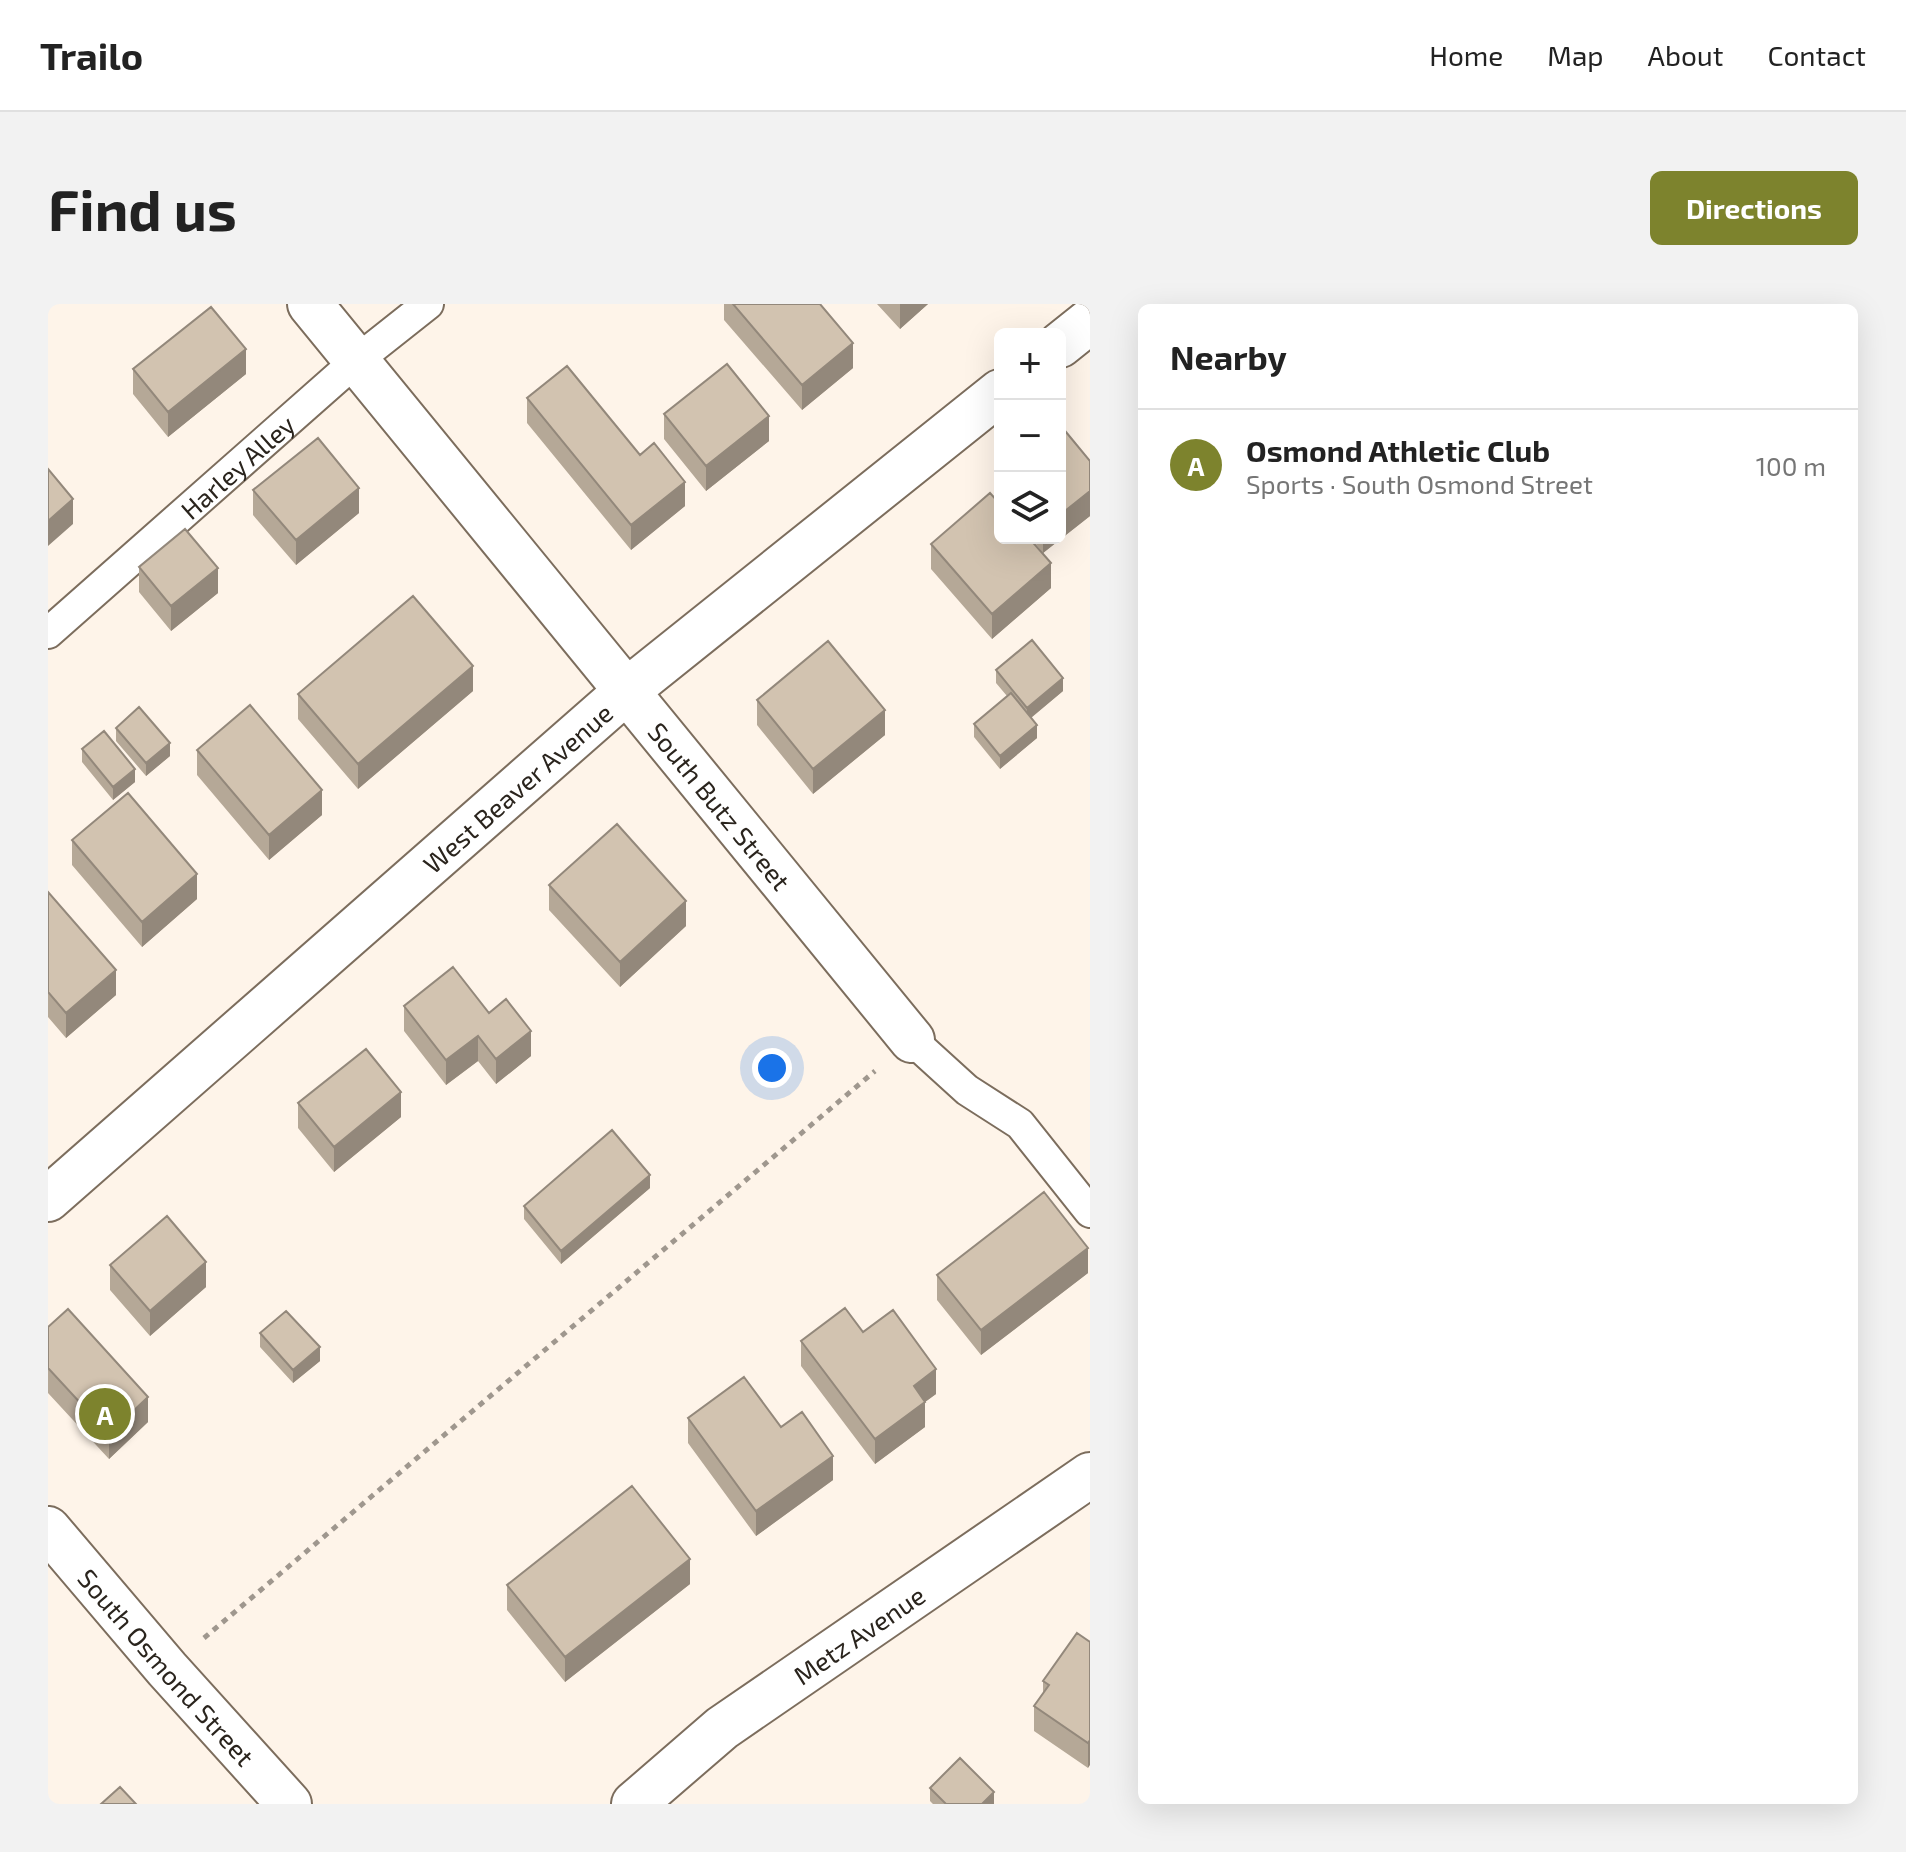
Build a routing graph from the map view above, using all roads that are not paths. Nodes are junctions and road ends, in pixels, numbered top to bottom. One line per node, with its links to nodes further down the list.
1 (310, 304): 5 (street, South Butz Street)
2 (428, 304): 5 (lane, Harley Alley)
3 (1090, 321): 4 (street)
4 (1066, 340)
5 (356, 361): 7 (lane, Harley Alley); 8 (street, South Butz Street)
6 (994, 397): 8 (street, West Beaver Avenue)
7 (48, 633)
8 (629, 689): 9 (street, South Butz Street); 10 (street, West Beaver Avenue)
9 (912, 1040): 11 (lane, South Butz Street)
10 (48, 1199)
11 (1090, 1212)
12 (1090, 1475): 15 (street, Metz Avenue)
13 (48, 1529): 14 (street, South Osmond Street)
14 (289, 1804)
15 (634, 1804)

